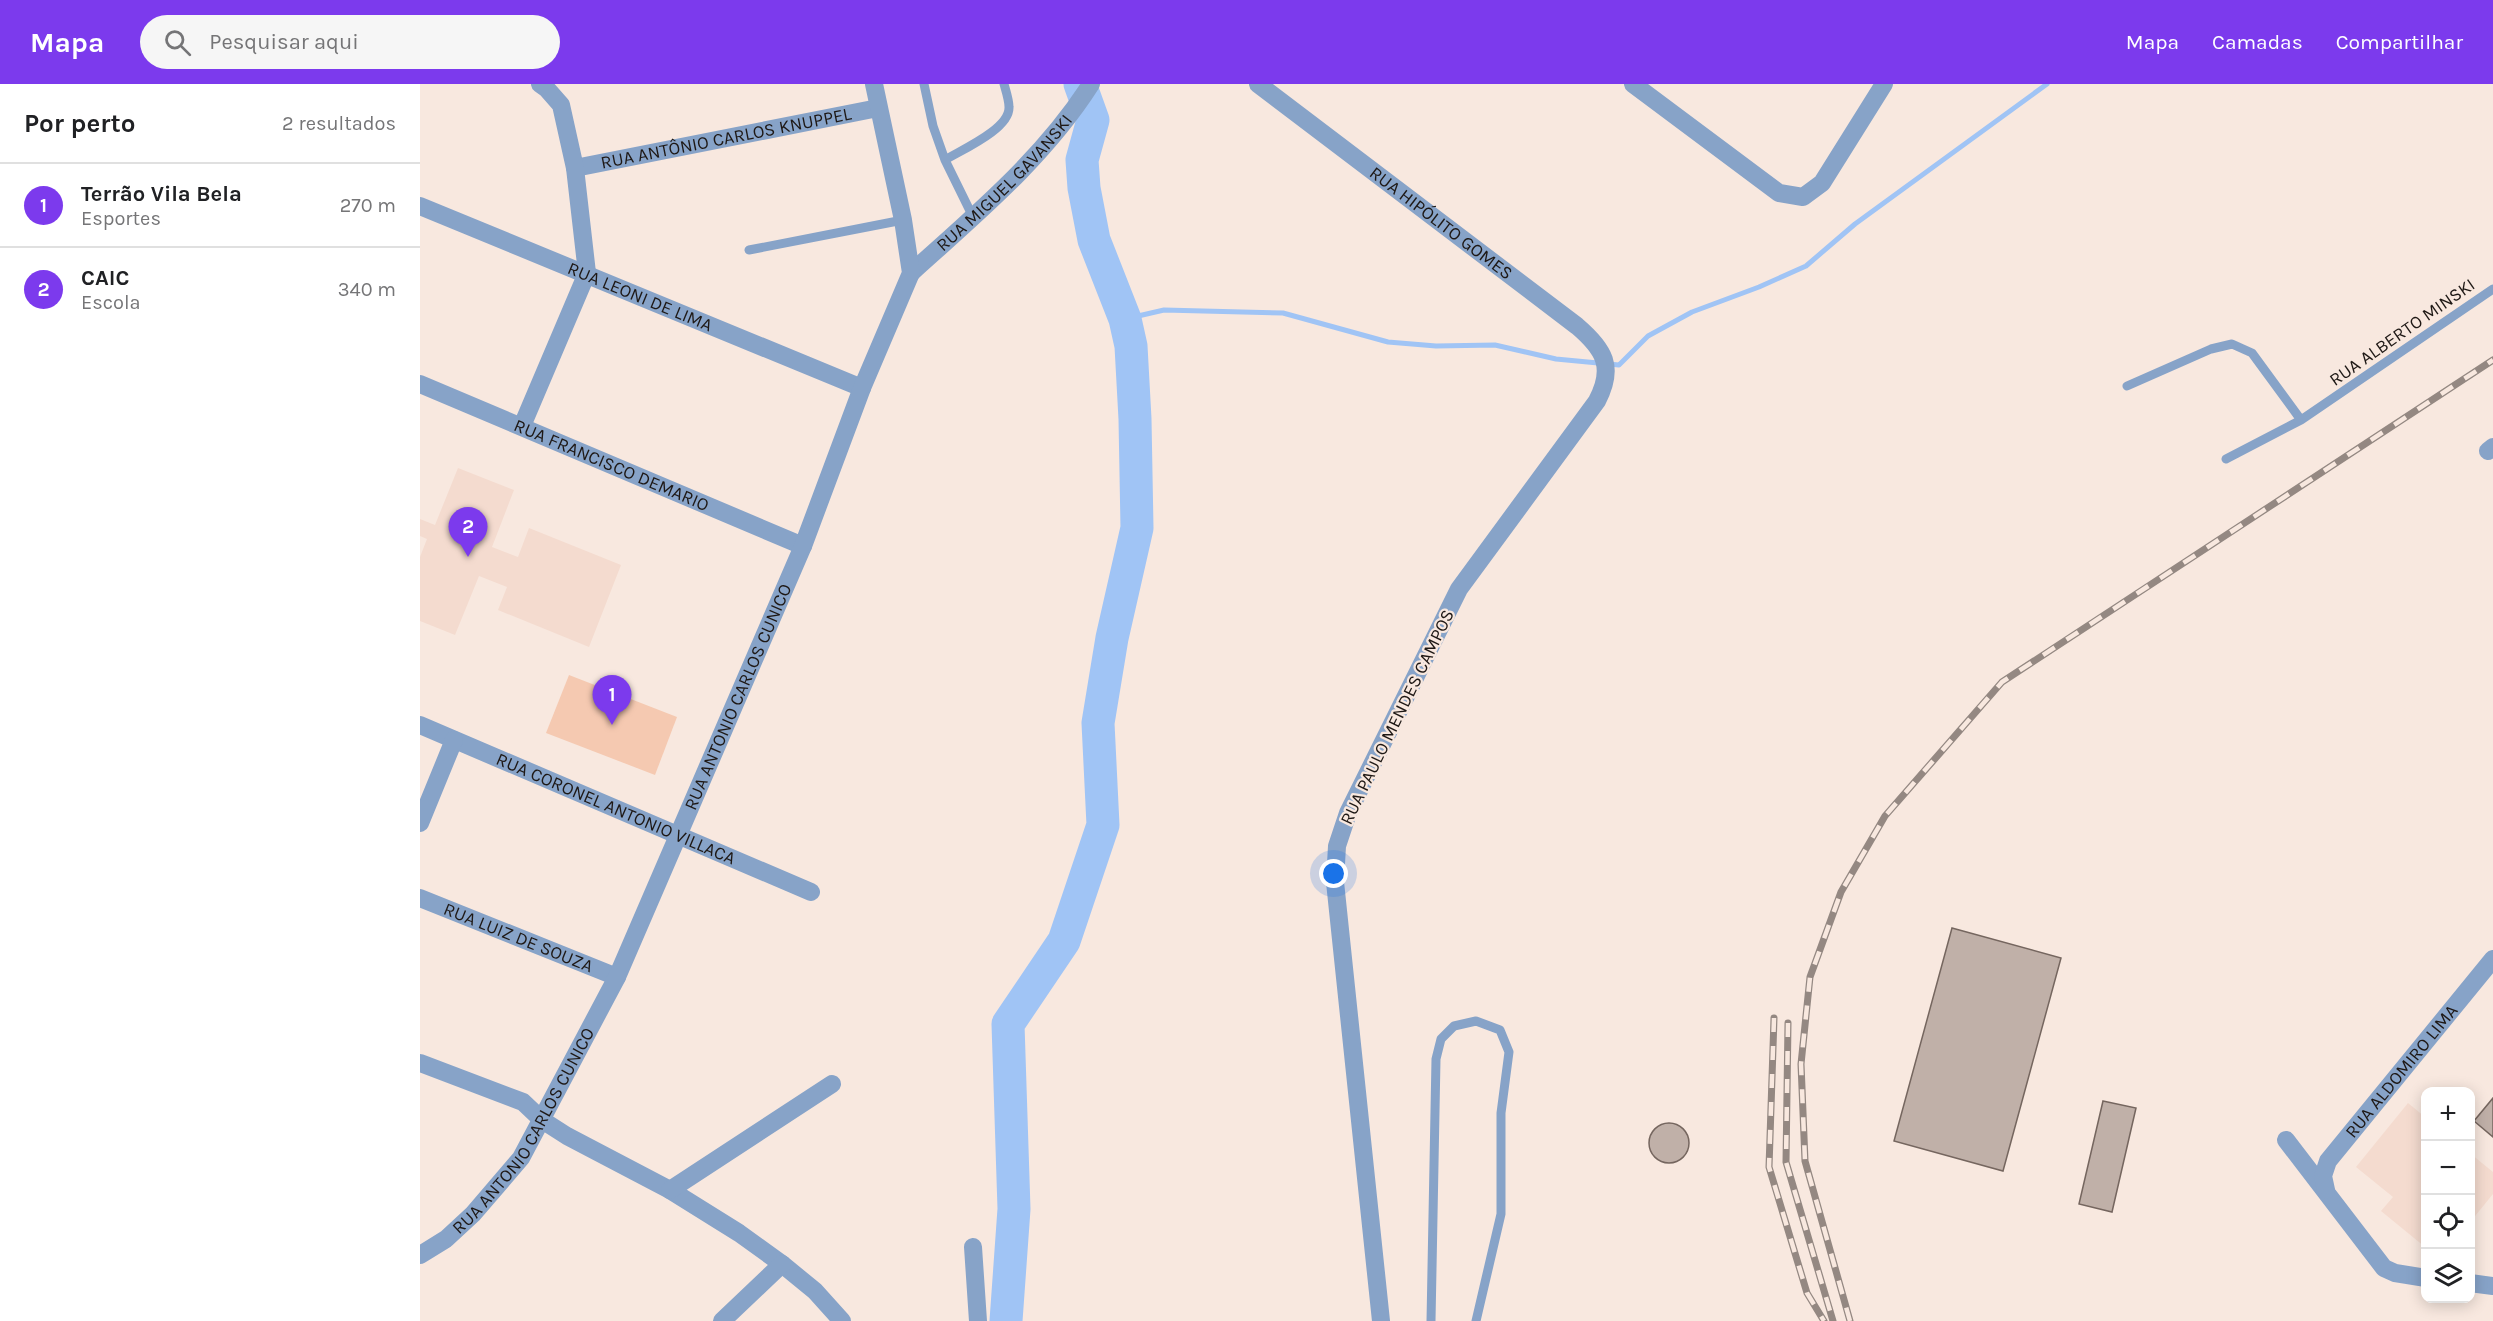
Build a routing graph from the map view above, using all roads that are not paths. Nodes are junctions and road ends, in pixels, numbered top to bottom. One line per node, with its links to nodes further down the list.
1 (540, 84): 11 (street)
2 (874, 84): 9 (street)
3 (924, 84): 10 (lane)
4 (1004, 84): 10 (lane)
5 (1091, 84): 13 (street, RUA MIGUEL GAVANSKI)
6 (1258, 84): 19 (street, RUA HIPÓLITO GOMES)
7 (1633, 84): 8 (street)
8 (1884, 84)
9 (878, 108): 11 (street, RUA ANTÔNIO CARLOS KNUPPEL); 14 (street)
10 (945, 160): 13 (lane)
11 (575, 168): 16 (street)
12 (420, 206): 16 (street, RUA LEONI DE LIMA)
13 (973, 217): 17 (street, RUA MIGUEL GAVANSKI)
14 (903, 220): 15 (lane); 17 (street)
15 (749, 250)
16 (587, 273): 22 (street, RUA LEONI DE LIMA); 24 (street)
17 (910, 273): 22 (street, RUA ANTONIO CARLOS CUNICO)
18 (2493, 289): 23 (lane, RUA ALBERTO MINSKI)
19 (1607, 374): 50 (street, RUA PAULO MENDES CAMPOS)
20 (420, 384): 24 (street, RUA FRANCISCO DEMARIO)
21 (2127, 386): 23 (lane)
22 (862, 388): 26 (street, RUA ANTONIO CARLOS CUNICO)
23 (2301, 420): 25 (lane, RUA ALBERTO MINSKI)
24 (522, 426): 26 (street, RUA FRANCISCO DEMARIO)
25 (2226, 459)
26 (803, 546): 30 (street, RUA ANTONIO CARLOS CUNICO)
27 (420, 725): 28 (street, RUA CORONEL ANTONIO VILLACA)
28 (454, 740): 29 (street); 30 (street, RUA CORONEL ANTONIO VILLACA)
29 (420, 823)
30 (677, 834): 31 (street, RUA CORONEL ANTONIO VILLACA); 34 (street, RUA ANTONIO CARLOS CUNICO)
31 (812, 892)
32 (420, 898): 34 (street, RUA LUIZ DE SOUZA)
33 (2493, 959): 40 (street, RUA ALDOMIRO LIMA)
34 (617, 977): 37 (street, RUA ANTONIO CARLOS CUNICO)
35 (420, 1063): 37 (street)
36 (832, 1084): 39 (street)
37 (542, 1120): 39 (street); 42 (street, RUA ANTONIO CARLOS CUNICO)
38 (2286, 1140): 40 (street)
39 (670, 1190): 43 (street)
40 (2326, 1190): 44 (street)
41 (973, 1247): 49 (street)
42 (420, 1255)
43 (782, 1264): 47 (street); 48 (street)
44 (2421, 1277)
45 (2475, 1284): 46 (street)
46 (2493, 1286)
47 (722, 1321)
48 (842, 1321)
49 (978, 1321)
50 (1381, 1321)
51 (1431, 1321): 52 (lane)
52 (1476, 1321)

